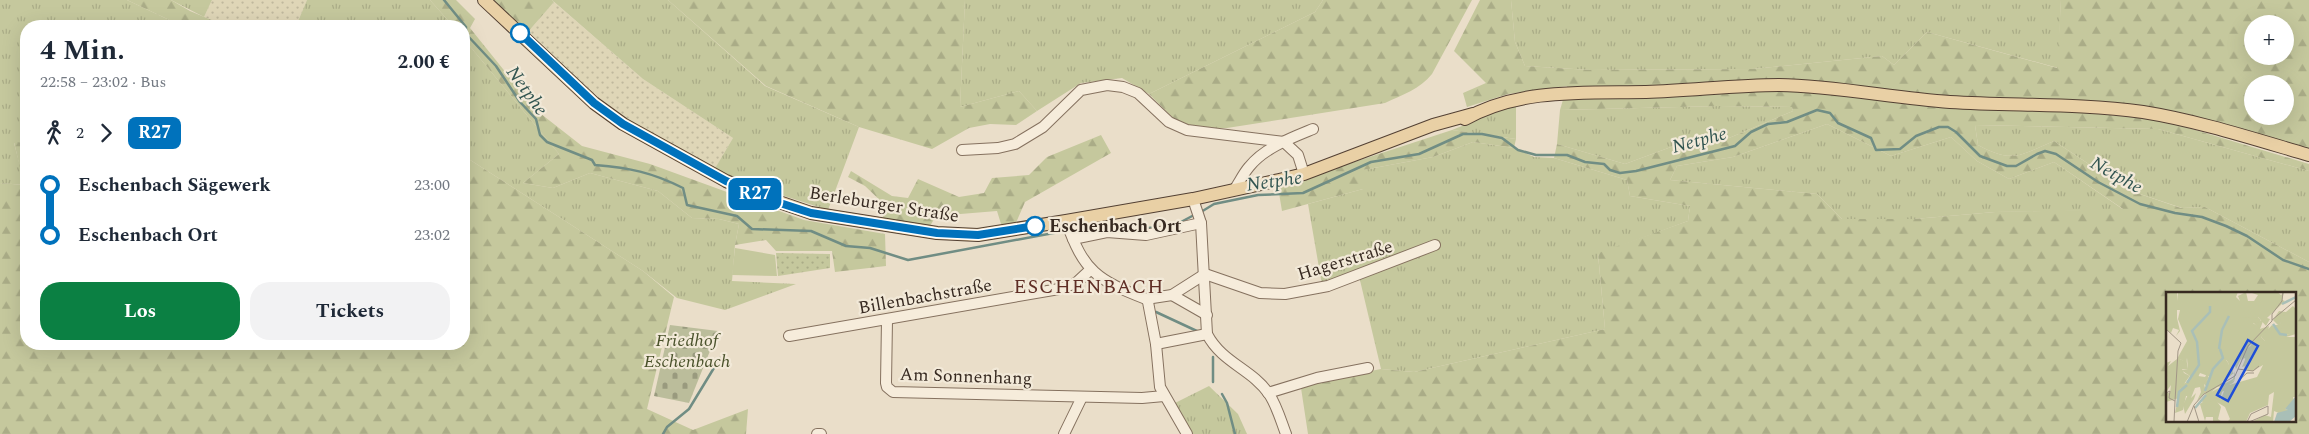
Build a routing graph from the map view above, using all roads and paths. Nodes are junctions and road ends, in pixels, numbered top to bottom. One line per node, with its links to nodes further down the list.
1 (484, 0): 10 (main road, Berleburger Straße)
2 (1313, 129): 3 (street)
3 (1284, 142): 4 (street); 6 (street); 7 (street)
4 (962, 150)
5 (2309, 155): 6 (main road, Berleburger Straße)
6 (1304, 174): 7 (main road, Berleburger Straße)
7 (1234, 190): 8 (main road, Berleburger Straße)
8 (1194, 203): 9 (street); 10 (main road, Berleburger Straße)
9 (1200, 220): 11 (street); 14 (street)
10 (1066, 221): 11 (street)
11 (1073, 239): 13 (street)
12 (1435, 246): 14 (street, Hagerstraße)
13 (1090, 270): 16 (street); 18 (street, Billenbachstraße)
14 (1205, 274): 15 (street); 17 (street)
15 (1172, 295): 16 (street); 17 (street)
16 (1146, 299): 21 (street)
17 (1207, 315): 19 (street)
18 (887, 320): 20 (street, Billenbachstraße); 25 (street, Am Sonnenhang)
19 (1208, 334): 21 (street); 23 (street)
20 (790, 336)
21 (1156, 344): 24 (street)
22 (1368, 368): 23 (street)
23 (1268, 393): 28 (street)
24 (1164, 396): 25 (street, Am Sonnenhang); 27 (street)
25 (1082, 397): 26 (street)
26 (1064, 434)
27 (1188, 434)
28 (1286, 434)

